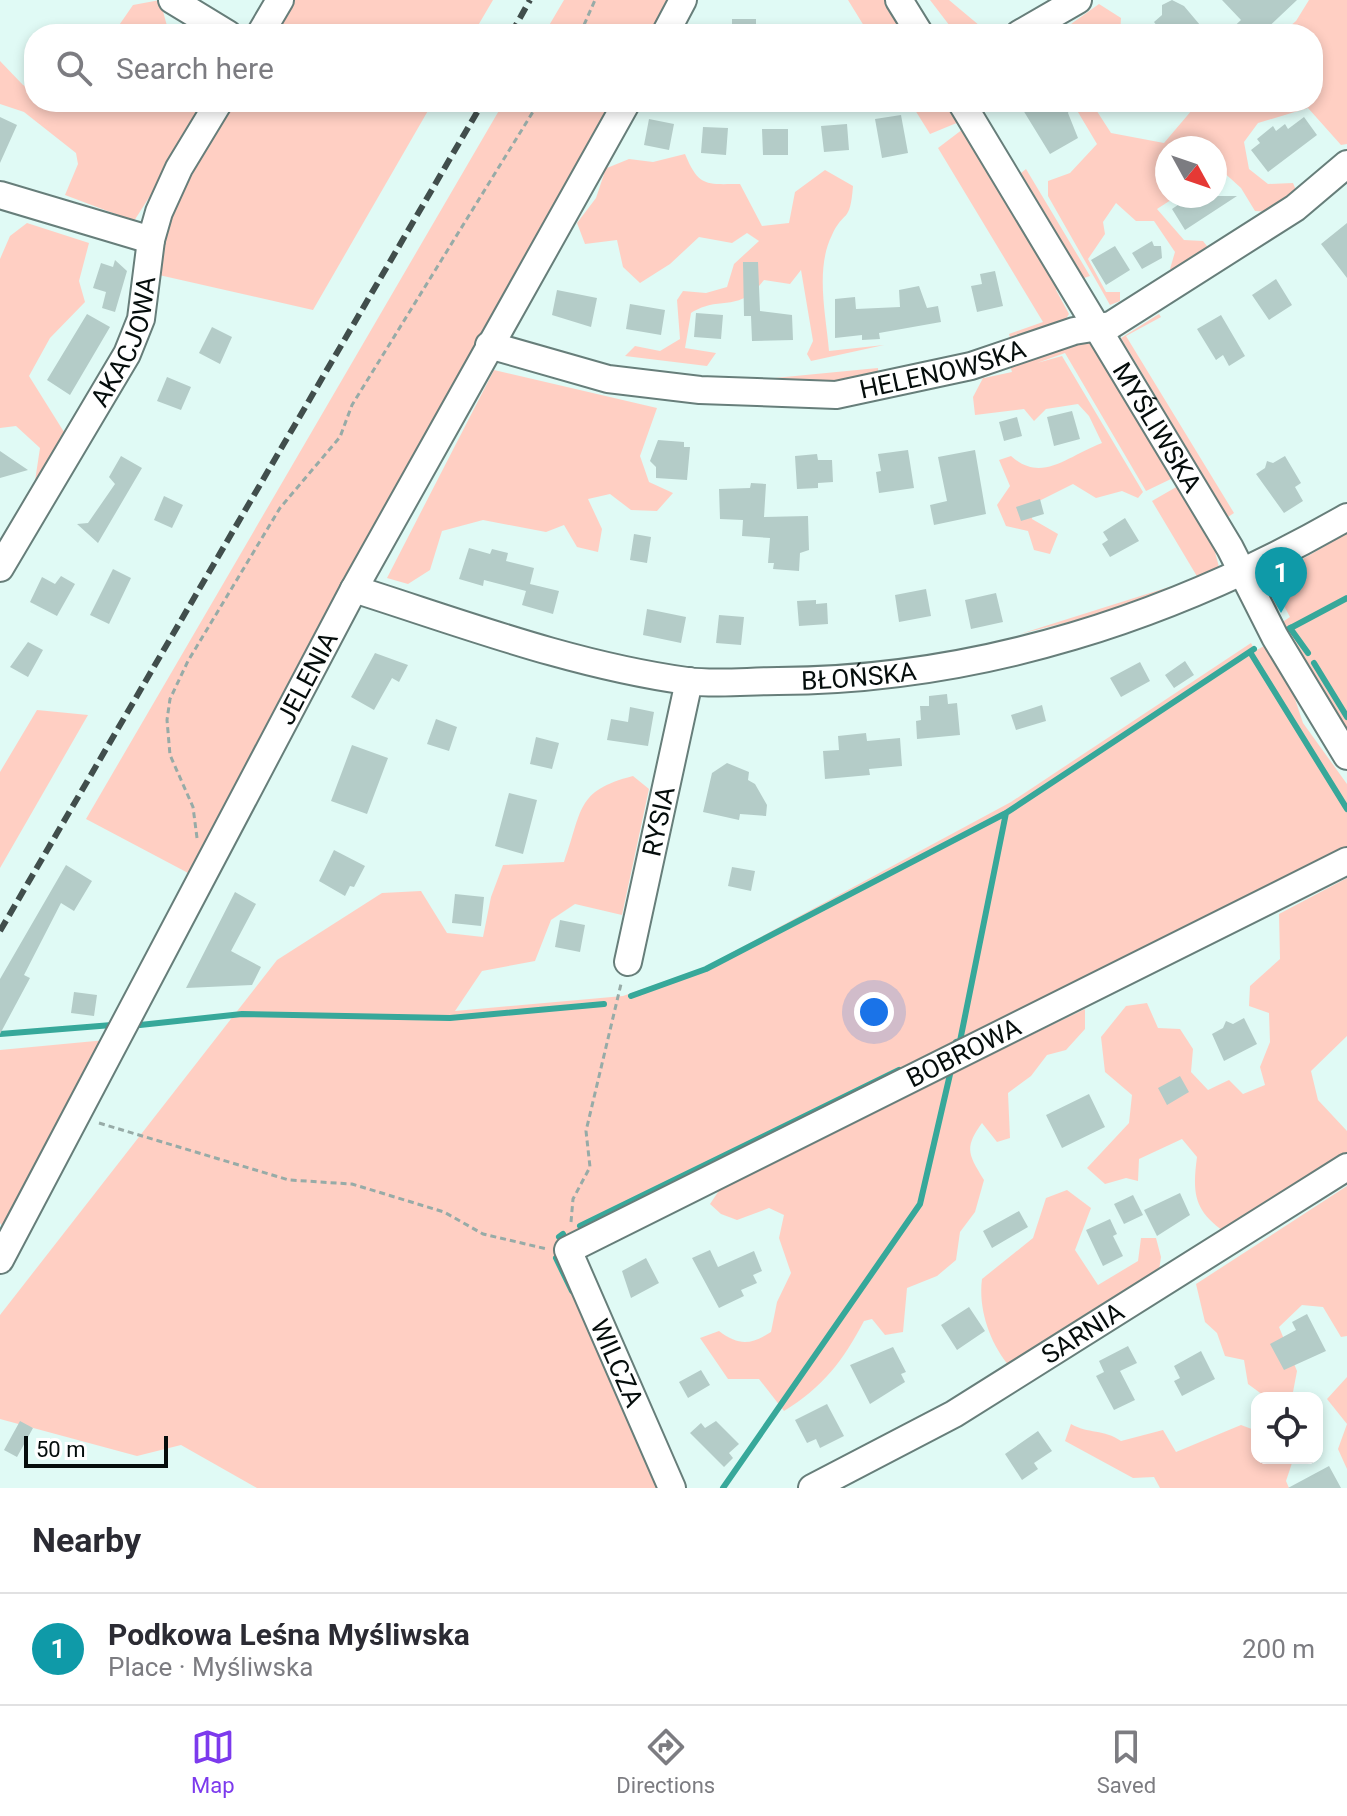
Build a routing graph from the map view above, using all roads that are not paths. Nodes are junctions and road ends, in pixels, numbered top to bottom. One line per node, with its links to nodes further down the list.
1 (172, 0): 6 (street)
2 (280, 0): 7 (street)
3 (683, 0): 8 (street)
4 (899, 0): 9 (street)
5 (1078, 0): 10 (street)
6 (212, 24)
7 (266, 24)
8 (670, 24)
9 (914, 24)
10 (1036, 24)
11 (213, 112): 16 (street, AKACJOWA)
12 (621, 112): 18 (street, JELENIA)
13 (967, 112): 17 (street, MYŚLIWSKA)
14 (1347, 164): 17 (street, HELENOWSKA)
15 (0, 195): 16 (street)
16 (151, 240): 20 (street, AKACJOWA)
17 (1096, 328): 18 (street, HELENOWSKA); 21 (street, MYŚLIWSKA)
18 (489, 345): 22 (street, JELENIA)
19 (1347, 517): 21 (street, BŁOŃSKA)
20 (0, 568)
21 (1243, 574): 23 (street, BŁOŃSKA); 24 (street, MYŚLIWSKA)
22 (354, 589): 23 (street, BŁOŃSKA); 29 (street, JELENIA)
23 (689, 681): 26 (street, RYSIA)
24 (1347, 756)
25 (1347, 861): 28 (street, BOBROWA)
26 (628, 962)
27 (1347, 1167): 31 (street, SARNIA)
28 (574, 1247): 30 (street, WILCZA)
29 (0, 1260)
30 (672, 1488)
31 (812, 1488)

